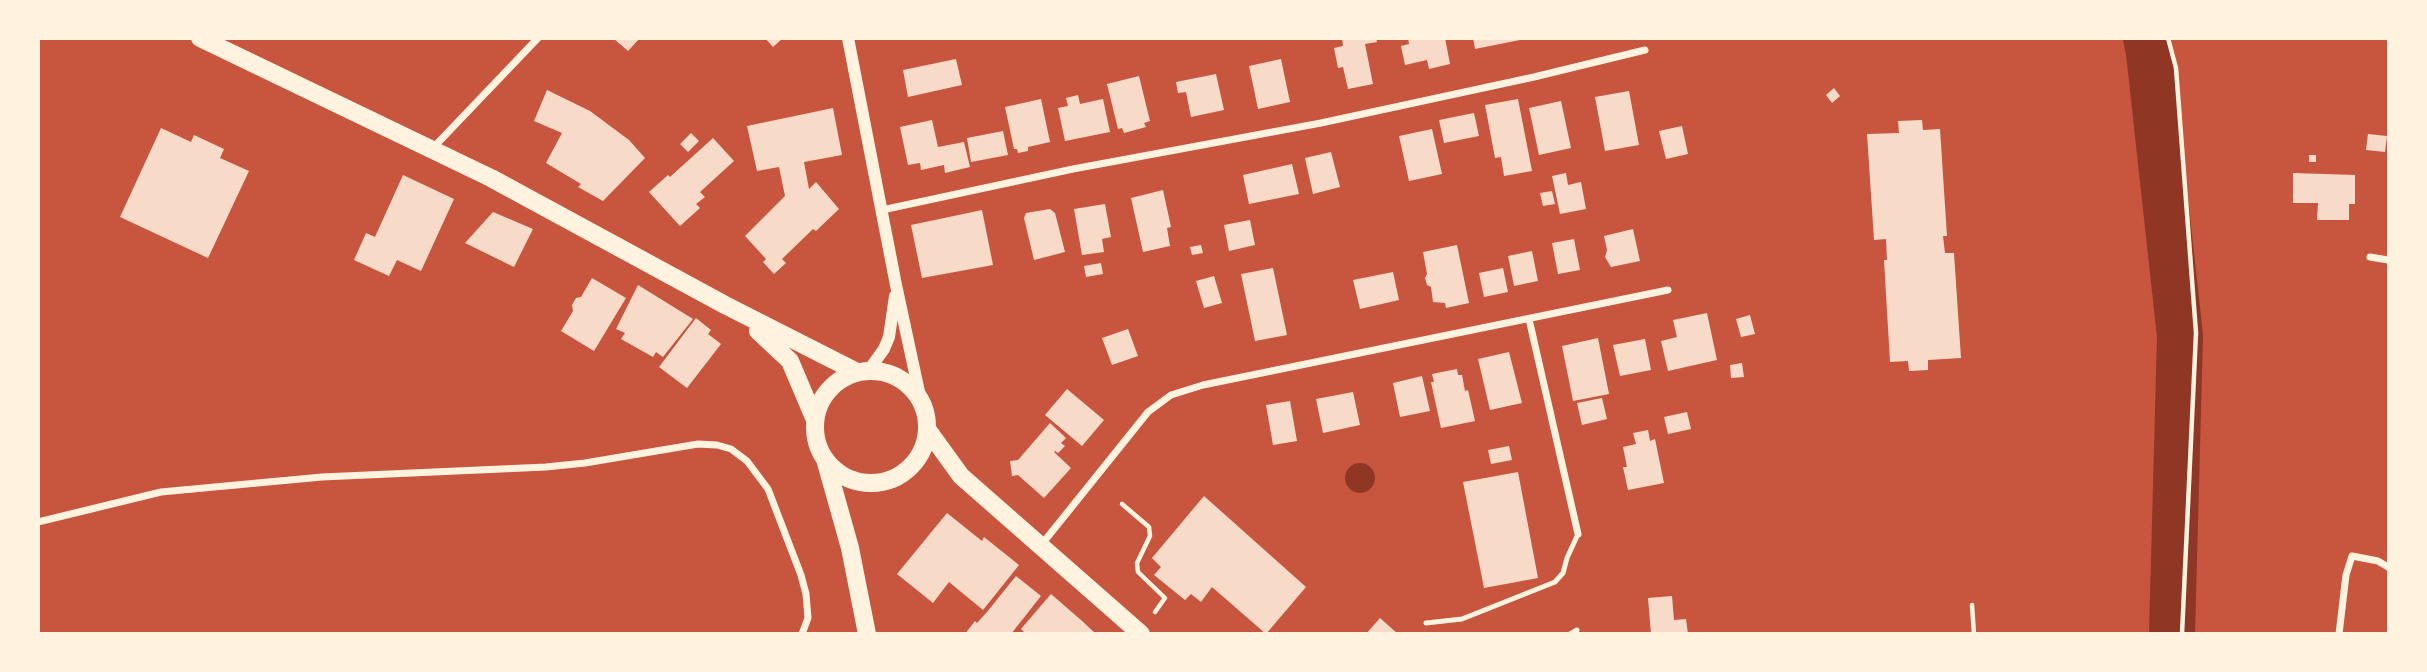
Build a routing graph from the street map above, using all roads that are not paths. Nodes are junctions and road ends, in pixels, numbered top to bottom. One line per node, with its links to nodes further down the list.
1 (200, 38): 5 (main road)
2 (538, 38): 5 (street)
3 (848, 38): 6 (street)
4 (1645, 50): 6 (street)
5 (431, 150): 11 (main road)
6 (883, 210): 9 (street)
7 (2370, 257): 8 (street)
8 (2389, 260)
9 (896, 285): 13 (street); 14 (street)
10 (1668, 290): 12 (street)
11 (725, 305): 13 (main road); 15 (main road)
12 (1530, 319): 19 (street); 20 (street)
13 (863, 371): 14 (main road); 15 (main road)
14 (921, 401): 16 (main road)
15 (815, 420): 17 (main road)
16 (928, 429): 17 (main road); 20 (main road)
17 (825, 459): 25 (main road)
18 (38, 522): 24 (street)
19 (1578, 534): 22 (lane)
20 (1041, 545): 26 (main road)
21 (2389, 567): 28 (street)
22 (1426, 623)
23 (1577, 630): 27 (lane)
24 (802, 634)
25 (867, 634)
26 (1141, 634)
27 (1570, 634)
28 (2339, 634)

